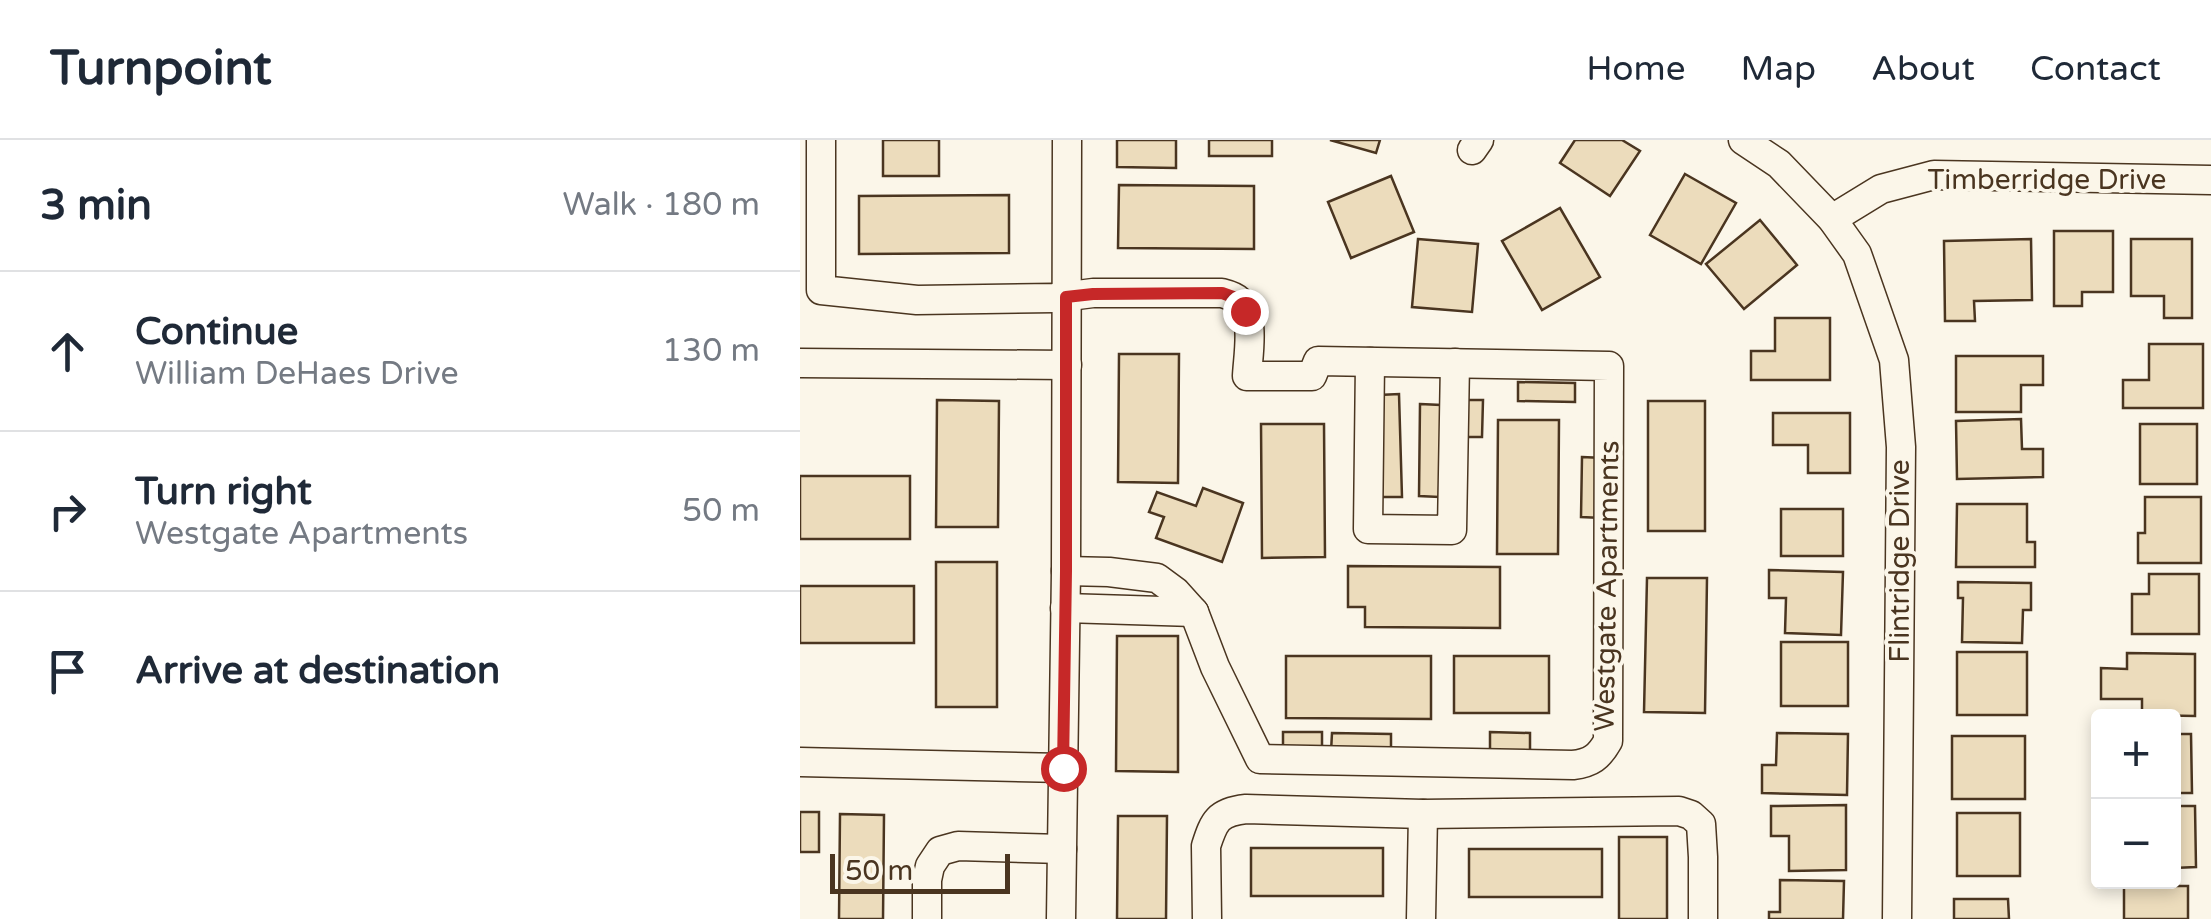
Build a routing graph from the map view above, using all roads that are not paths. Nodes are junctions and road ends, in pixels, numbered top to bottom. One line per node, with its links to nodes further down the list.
1 (821, 140): 6 (street, Westgate Apartments)
2 (1067, 140): 6 (street)
3 (1744, 140): 5 (street)
4 (2211, 180): 5 (street, Timberridge Drive)
5 (1832, 218): 23 (street, Flintridge Drive)
6 (1066, 297): 7 (street, Westgate Apartments); 10 (street)
7 (1370, 362): 9 (street, Westgate Apartments); 9 (street)
8 (800, 363): 10 (street)
9 (1455, 363): 13 (street, Westgate Apartments)
10 (1067, 365): 11 (street)
11 (1066, 571): 12 (street); 13 (street, Westgate Apartments)
12 (1065, 608): 13 (street); 15 (street)
13 (1194, 612)
14 (800, 762): 15 (street)
15 (1063, 768): 17 (street)
16 (1422, 814): 20 (street); 21 (street); 22 (street)
17 (1062, 848): 18 (street); 19 (street)
18 (926, 919)
19 (1062, 919)
20 (1207, 919)
21 (1421, 919)
22 (1703, 919)
23 (1898, 919)

